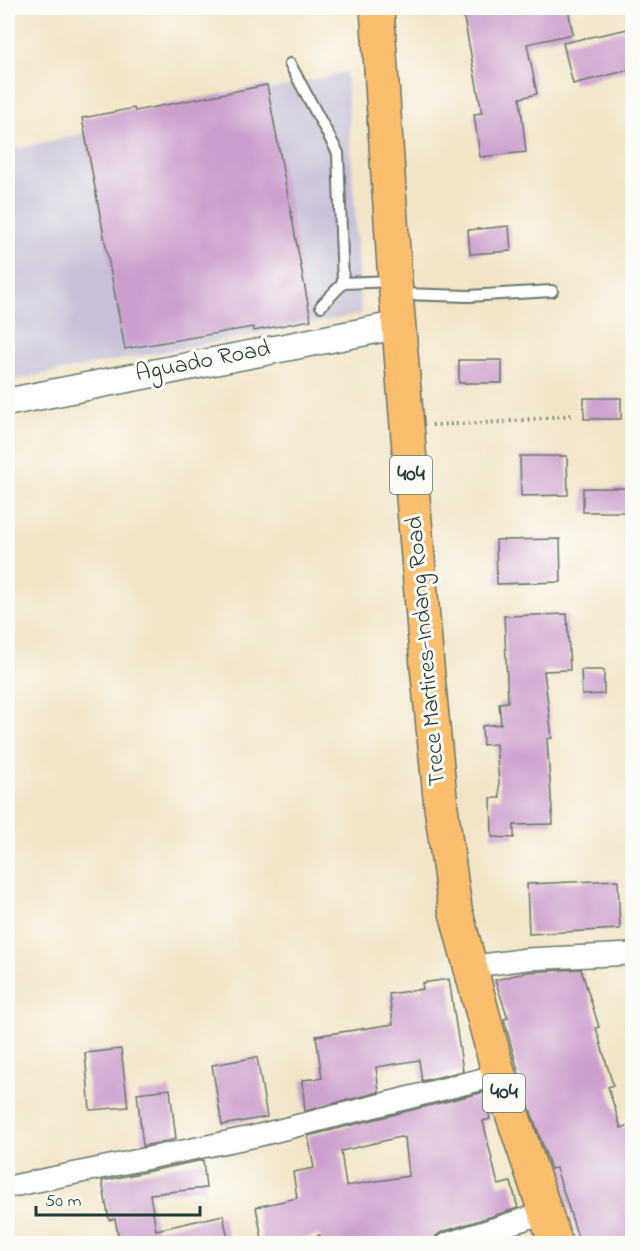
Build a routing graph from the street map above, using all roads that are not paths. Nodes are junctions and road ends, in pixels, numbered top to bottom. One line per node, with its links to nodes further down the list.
1 (377, 8): 5 (main road, Trece Martires-Indang Road / 404)
2 (290, 64): 3 (lane)
3 (343, 283): 5 (lane); 6 (lane)
4 (552, 291): 5 (lane)
5 (397, 300): 7 (street, Aguado Road); 9 (main road, Trece Martires-Indang Road / 404)
6 (321, 306)
7 (8, 402)
8 (633, 954): 9 (street)
9 (468, 967): 10 (main road, Trece Martires-Indang Road / 404)
10 (499, 1076): 11 (street); 12 (main road, Trece Martires-Indang Road / 404)
11 (8, 1187)
12 (544, 1213): 13 (street); 14 (main road, Trece Martires-Indang Road / 404)
13 (446, 1244)
14 (556, 1244)

